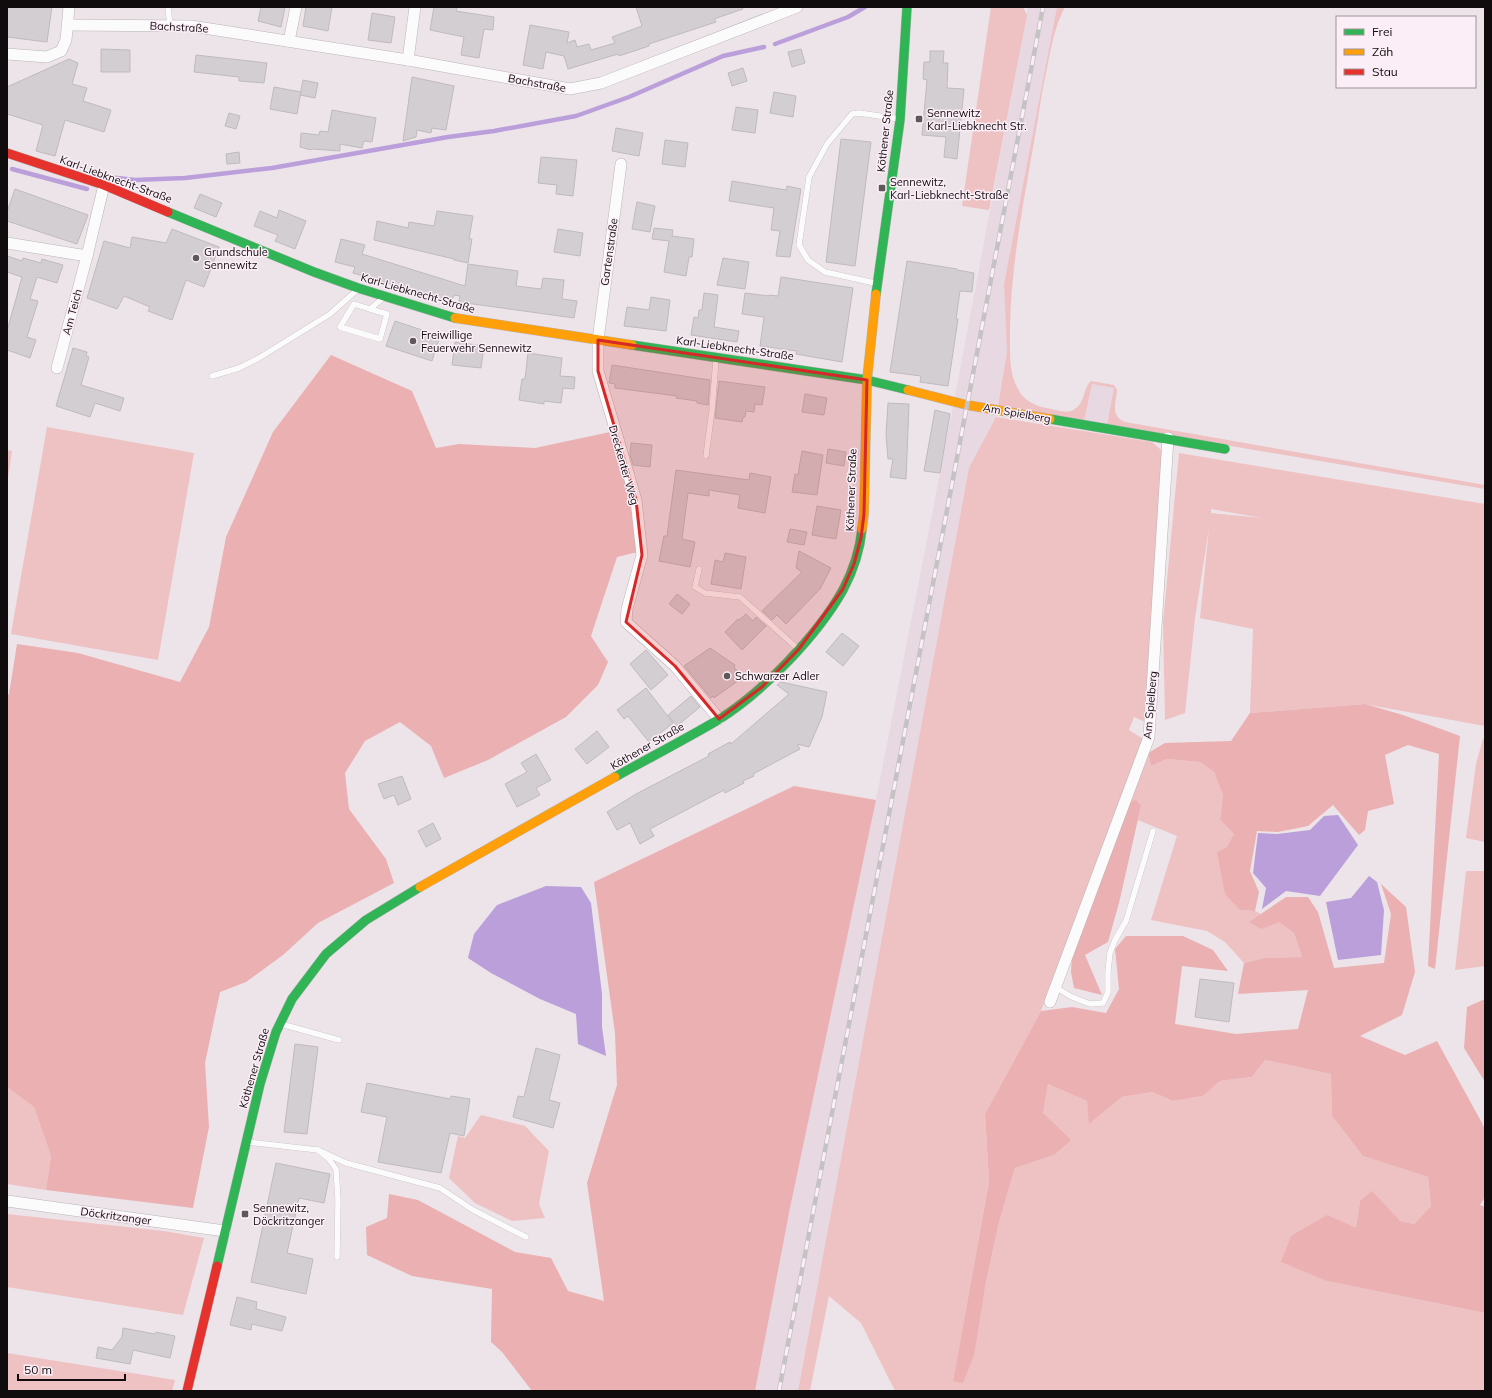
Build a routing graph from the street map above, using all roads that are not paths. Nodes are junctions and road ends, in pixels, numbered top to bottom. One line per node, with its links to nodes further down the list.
1 (69, 7): 8 (street)
2 (168, 7): 9 (lane)
3 (296, 7): 10 (street)
4 (416, 7): 12 (street)
5 (797, 7): 7 (street, Bachstraße)
6 (907, 7): 13 (main road, Köthener Straße)
7 (781, 10): 12 (street, Bachstraße)
8 (68, 25): 9 (street, Bachstraße); 11 (street)
9 (170, 26): 10 (street, Bachstraße)
10 (289, 41): 12 (street, Bachstraße)
11 (7, 54)
12 (408, 60)
13 (900, 120): 19 (main road, Köthener Straße); 19 (lane)
14 (7, 153): 16 (main road, Karl-Liebknecht-Straße)
15 (621, 164): 23 (street, Gartenstraße)
16 (104, 185): 18 (street, Am Teich); 20 (main road, Karl-Liebknecht-Straße)
17 (7, 242): 18 (street)
18 (87, 256): 25 (street, Am Teich)
19 (878, 283): 27 (main road, Köthener Straße)
20 (358, 288): 21 (main road, Karl-Liebknecht-Straße); 26 (lane)
21 (384, 297): 22 (lane); 23 (main road, Karl-Liebknecht-Straße)
22 (370, 309): 22 (lane)
23 (598, 340): 24 (main road, Karl-Liebknecht-Straße); 33 (street, Dreckenter Weg)
24 (716, 357): 27 (main road, Karl-Liebknecht-Straße); 30 (lane)
25 (57, 368)
26 (212, 376)
27 (867, 380): 28 (main road, Am Spielberg); 32 (main road, Köthener Straße)
28 (1168, 438): 29 (main road, Am Spielberg); 35 (street, Am Spielberg)
29 (1225, 449)
30 (706, 456)
31 (699, 569): 32 (lane)
32 (799, 649): 33 (main road, Köthener Straße)
33 (719, 719): 37 (main road, Köthener Straße)
34 (1153, 831): 35 (lane)
35 (1055, 988): 36 (street, Am Spielberg)
36 (1050, 1002)
37 (280, 1024): 38 (lane); 39 (main road, Köthener Straße)
38 (339, 1040)
39 (246, 1142): 40 (lane); 42 (main road, Köthener Straße)
40 (318, 1150): 43 (lane); 44 (lane)
41 (7, 1201): 42 (street, Döckritzanger)
42 (225, 1231): 45 (main road, Köthener Straße)
43 (526, 1237)
44 (337, 1257)
45 (187, 1391)

